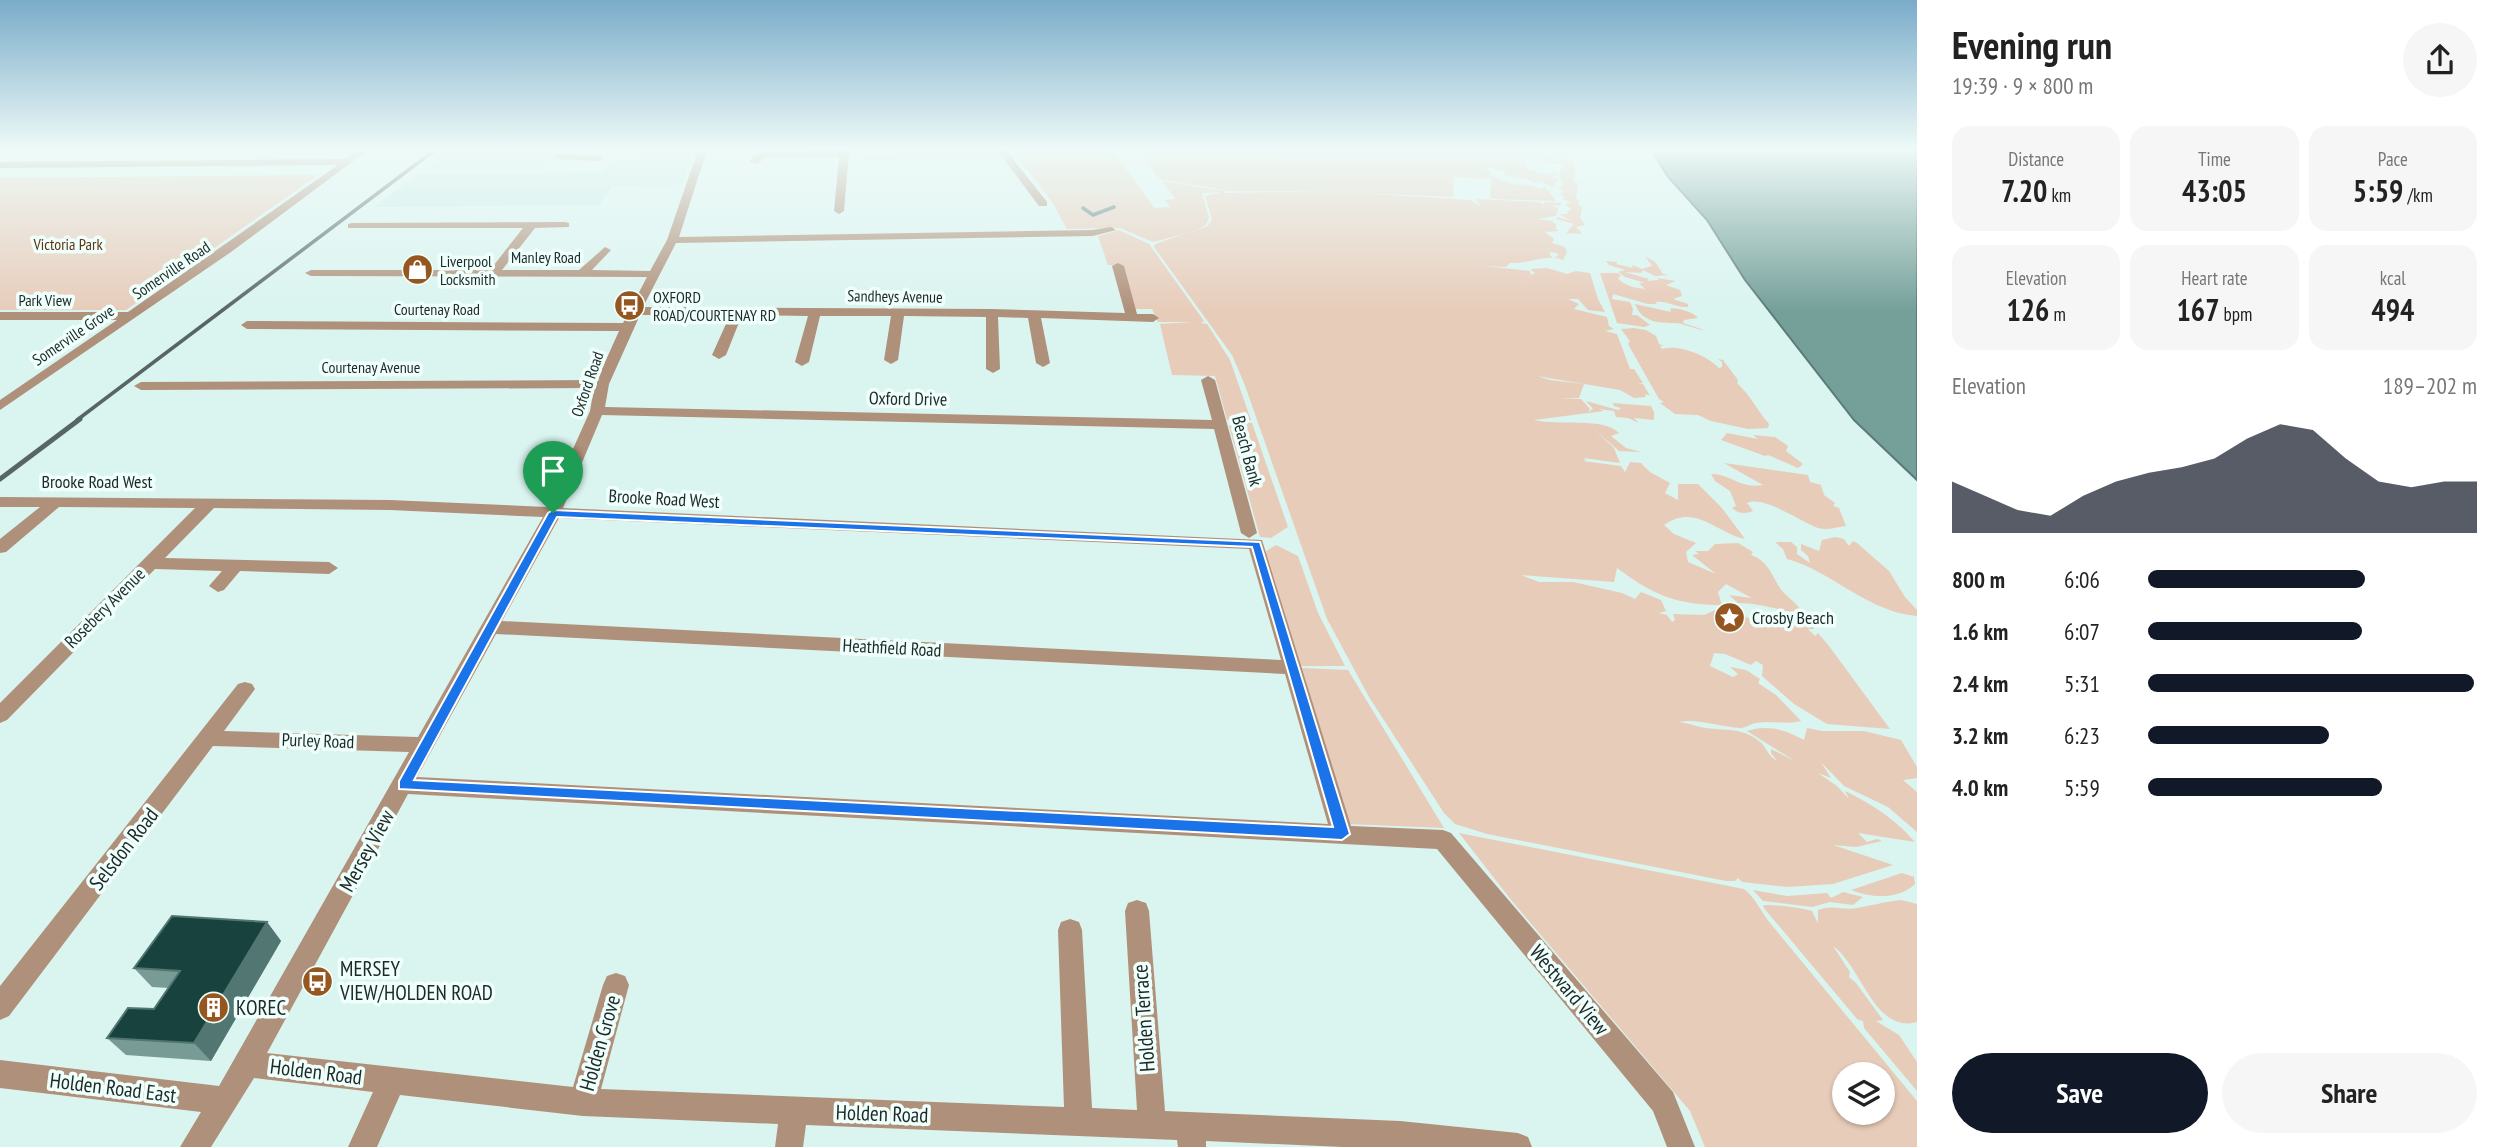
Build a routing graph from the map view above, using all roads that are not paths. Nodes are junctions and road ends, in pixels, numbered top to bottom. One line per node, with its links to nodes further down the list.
1 (291, 204): 22 (street, Somerville Road)
2 (685, 204): 9 (street, Oxford Road)
3 (840, 204): 4 (street)
4 (839, 211)
5 (565, 225): 7 (street)
6 (352, 226): 7 (street)
7 (531, 226): 12 (street)
8 (1111, 230): 9 (street)
9 (672, 240): 15 (street, Oxford Road)
10 (620, 252): 13 (street)
11 (1118, 266): 23 (street)
12 (494, 272): 13 (street, Manley Road); 14 (street, Manley Road)
13 (584, 272): 15 (street, Manley Road)
14 (311, 273)
15 (655, 274): 16 (street, Oxford Road)
16 (636, 311): 17 (street, Sandheys Avenue); 27 (street, Oxford Road)
17 (738, 311): 18 (street, Sandheys Avenue); 28 (street)
18 (815, 311): 19 (street, Sandheys Avenue); 30 (street)
19 (898, 312): 20 (street, Sandheys Avenue); 29 (street)
20 (992, 313): 21 (street, Sandheys Avenue); 32 (street)
21 (1034, 314): 23 (street, Sandheys Avenue); 31 (street)
22 (131, 316): 24 (street, Park View); 36 (street, Somerville Grove)
23 (1132, 317): 25 (street, Sandheys Avenue)
24 (3, 318)
25 (1153, 318)
26 (247, 325): 27 (street, Courtenay Road)
27 (627, 327): 34 (street, Oxford Road)
28 (719, 355)
29 (891, 360)
30 (802, 362)
31 (1043, 363)
32 (993, 369)
33 (1209, 380): 38 (street, Beach Bank)
34 (602, 384): 35 (street, Courtenay Avenue); 37 (street, Oxford Road)
35 (141, 386)
36 (0, 406)
37 (597, 411): 38 (street, Oxford Drive); 42 (street, Oxford Road)
38 (1219, 425): 43 (street, Beach Bank)
39 (57, 500): 40 (street, Brooke Road West); 41 (street, Brooke Road West); 44 (street)
40 (0, 502)
41 (211, 502): 42 (street, Brooke Road West); 45 (street, Rosebery Avenue)
42 (553, 513): 43 (street, Brooke Road West); 49 (street, Mersey View)
43 (1246, 538): 50 (street)
44 (0, 548)
45 (150, 563): 46 (street); 52 (street, Rosebery Avenue)
46 (236, 565): 47 (street); 48 (street)
47 (329, 568)
48 (218, 586)
49 (491, 627): 50 (street, Heathfield Road); 54 (street, Mersey View)
50 (1294, 668): 56 (street)
51 (245, 689): 53 (street, Selsdon Road)
52 (0, 715)
53 (210, 738): 54 (street, Purley Road); 60 (street, Selsdon Road)
54 (426, 745): 55 (street, Mersey View)
55 (404, 785): 56 (street); 61 (street, Mersey View)
56 (1342, 834): 75 (street, Westward View)
57 (1137, 911): 68 (street, Holden Terrace)
58 (1070, 930): 67 (street)
59 (616, 985): 65 (street, Holden Grove)
60 (0, 1007)
61 (247, 1064): 63 (street, Holden Road); 64 (street, Mersey View)
62 (0, 1074): 64 (street, Holden Road East)
63 (392, 1081): 65 (street, Holden Road); 72 (street)
64 (226, 1101): 71 (street, Mersey View)
65 (583, 1102): 66 (street, Holden Road)
66 (794, 1110): 67 (street, Holden Road); 73 (street)
67 (1079, 1122): 68 (street, Holden Road)
68 (1152, 1125): 69 (street, Holden Road)
69 (1191, 1137): 70 (street, Holden Road)
70 (1402, 1141): 74 (street, Holden Road)
71 (194, 1147)
72 (362, 1147)
73 (789, 1147)
74 (1518, 1147)
75 (1681, 1147)

